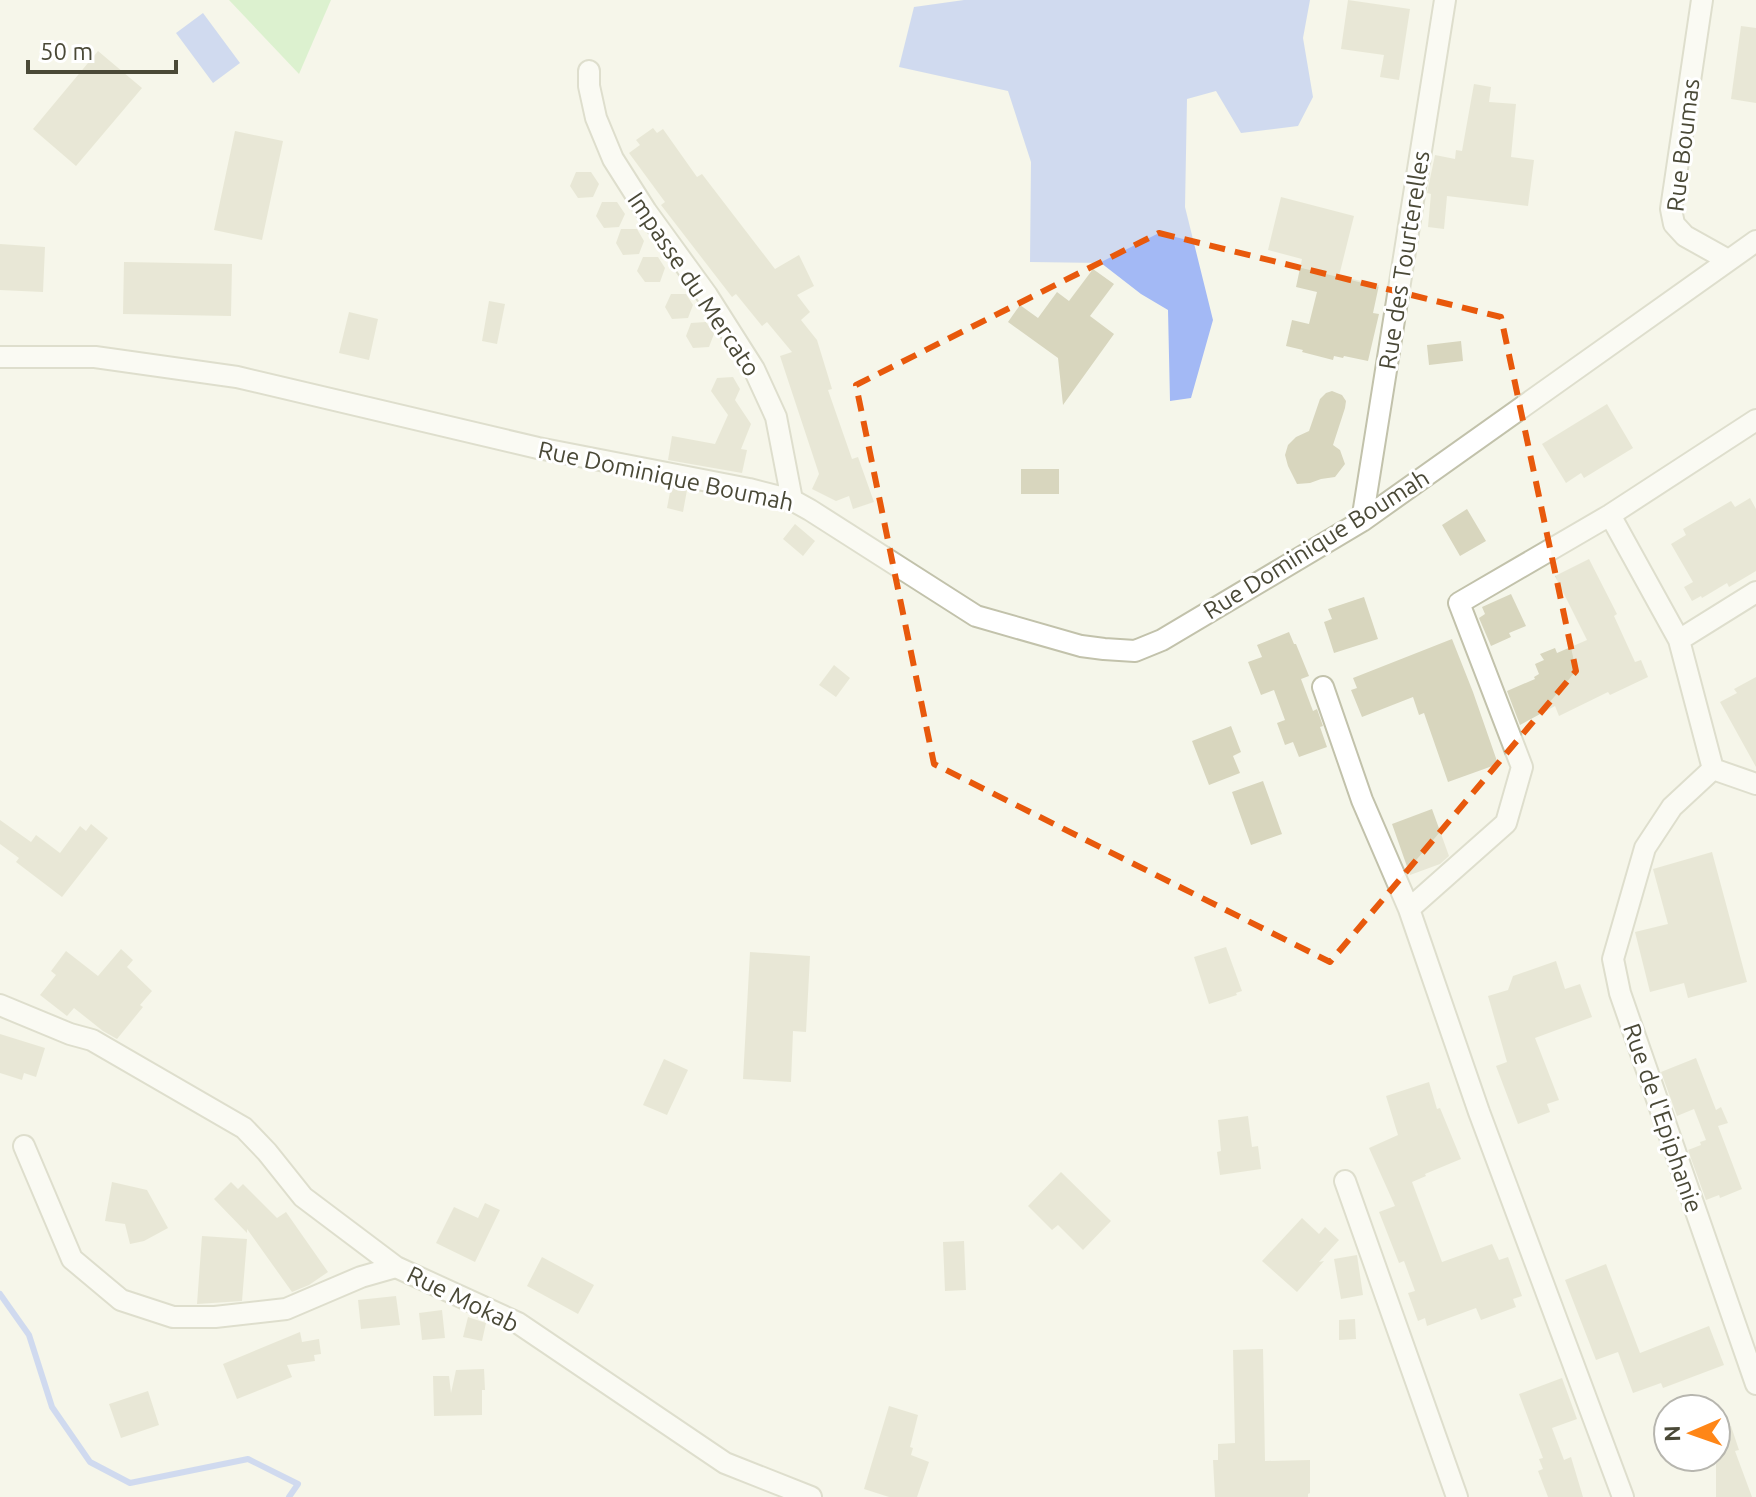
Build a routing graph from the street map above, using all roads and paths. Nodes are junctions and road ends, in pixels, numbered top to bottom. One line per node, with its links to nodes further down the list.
1 (1445, 0): 10 (street, Rue des Tourterelles)
2 (1702, 0): 5 (street, Rue Boumas)
3 (589, 71): 8 (street, Impasse du Mercato)
4 (1756, 241): 5 (street, Rue Dominique Boumah)
5 (1728, 260): 10 (street, Rue Dominique Boumah)
6 (0, 357): 8 (street, Rue Dominique Boumah)
7 (1756, 420): 9 (street)
8 (792, 500): 10 (street, Rue Dominique Boumah)
9 (1610, 515): 12 (street); 16 (street)
10 (1362, 521)
11 (1756, 592): 12 (street)
12 (1679, 640): 14 (street)
13 (1323, 687): 16 (street)
14 (1713, 769): 15 (street); 21 (street, Rue de l'Epiphanie)
15 (1756, 784)
16 (1409, 909): 24 (street)
17 (0, 1005): 20 (street)
18 (24, 1146): 20 (street, Rue Mokab)
19 (1345, 1181): 23 (street)
20 (396, 1267): 22 (street, Rue Mokab)
21 (1756, 1384)
22 (811, 1497)
23 (1457, 1497)
24 (1623, 1497)

